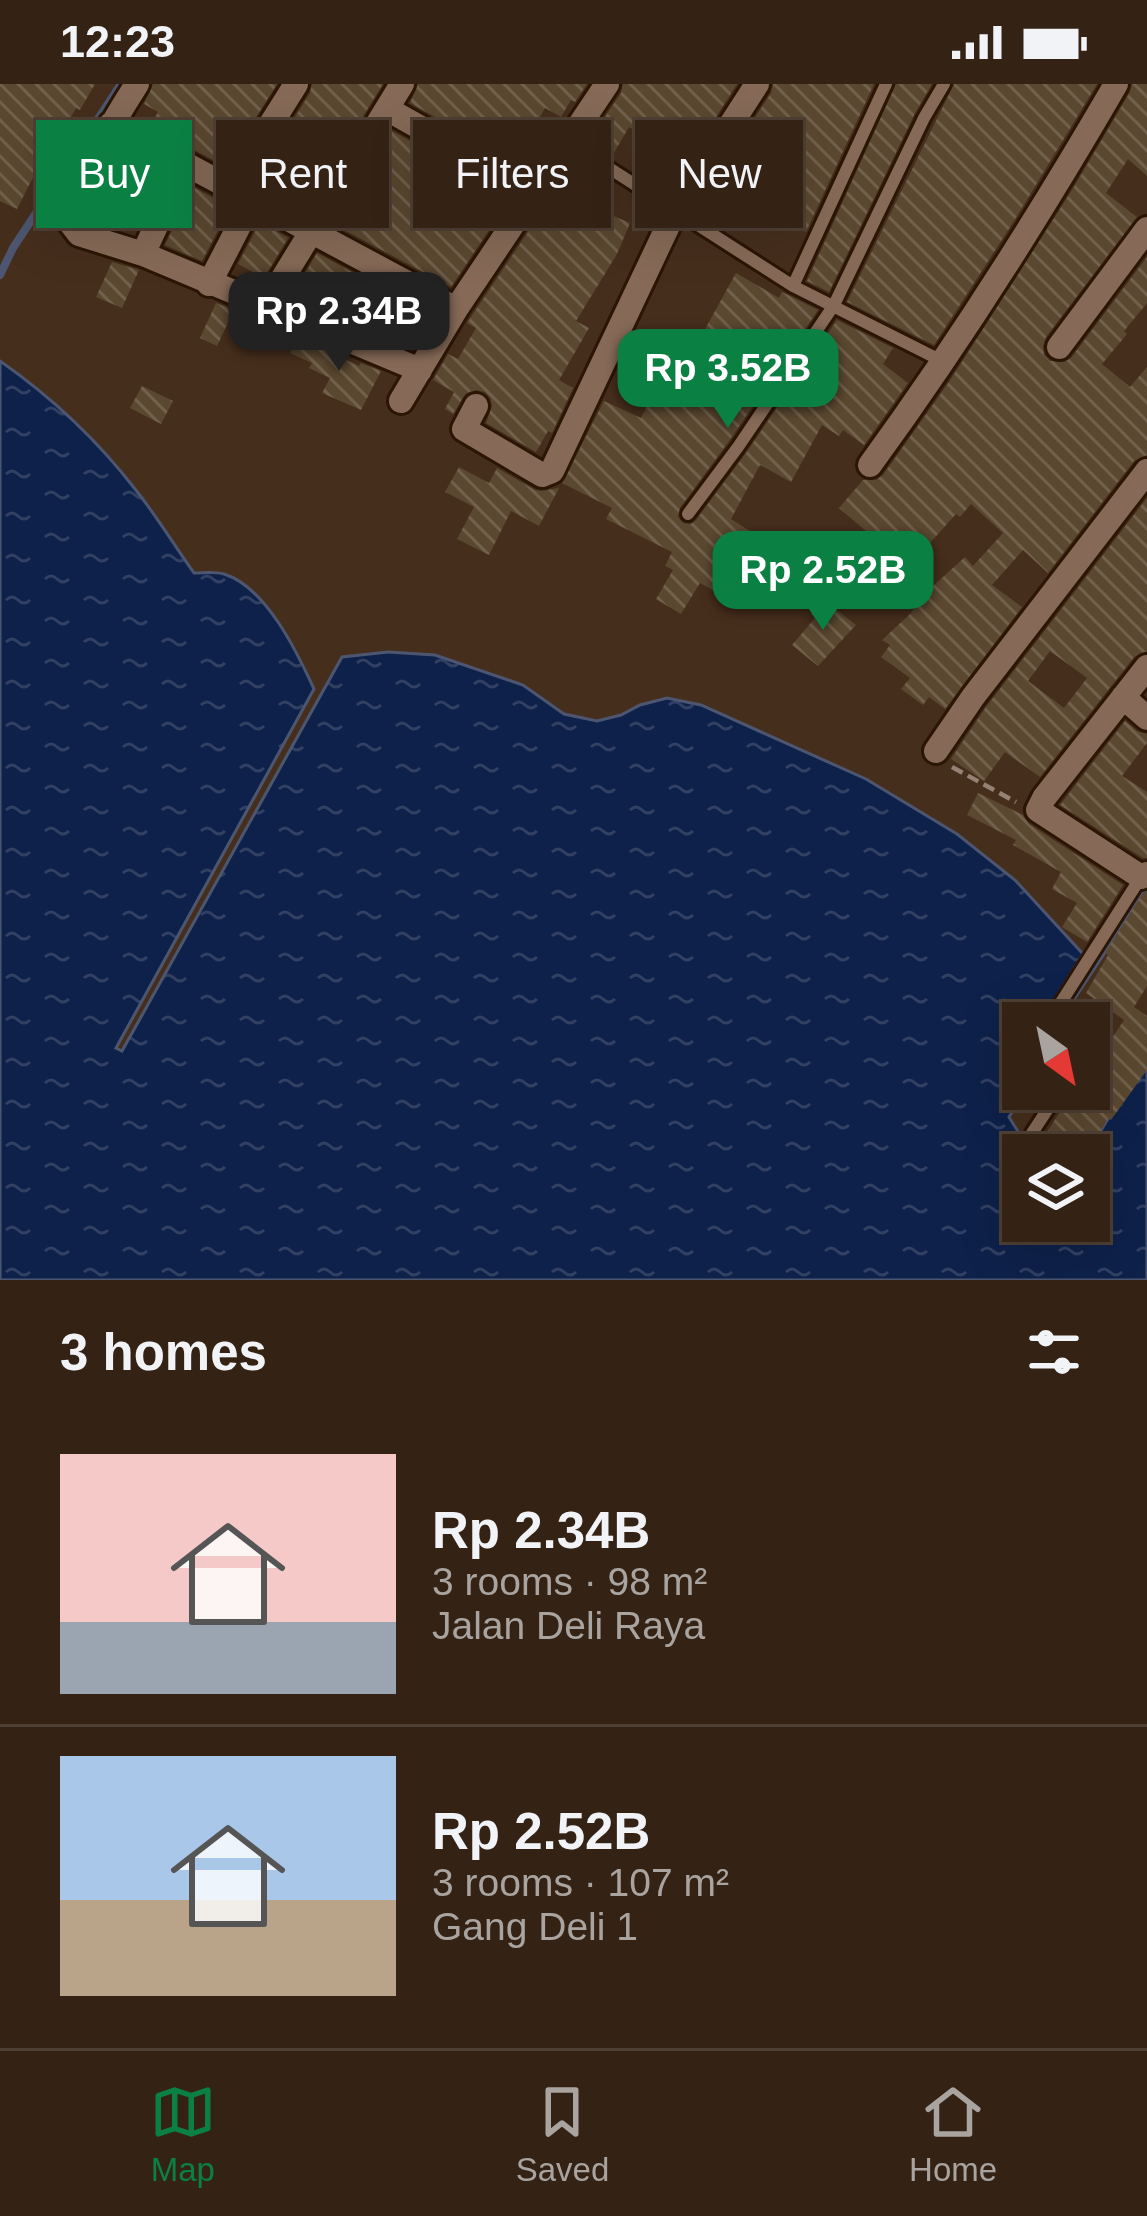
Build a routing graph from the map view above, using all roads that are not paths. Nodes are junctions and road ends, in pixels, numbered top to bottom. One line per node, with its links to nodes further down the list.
1 (137, 84): 10 (street)
2 (296, 84): 11 (street)
3 (401, 84): 9 (street)
4 (607, 84): 12 (street)
5 (757, 84): 13 (street)
6 (887, 84): 26 (lane)
7 (944, 84): 27 (lane)
8 (1116, 84): 31 (street)
9 (387, 109): 14 (street); 23 (street)
10 (114, 120)
11 (273, 120)
12 (584, 120)
13 (734, 120)
14 (413, 124)
15 (74, 228): 24 (street)
16 (155, 228): 24 (street)
17 (238, 228): 25 (street)
18 (303, 228): 23 (street)
19 (512, 228): 29 (street)
20 (667, 228): 34 (street)
21 (702, 228): 26 (lane)
22 (1147, 229): 30 (street)
23 (313, 233): 28 (street); 29 (street)
24 (143, 254): 25 (street)
25 (209, 284): 28 (street)
26 (793, 286): 27 (lane)
27 (834, 305): 31 (lane); 37 (lane)
28 (265, 307): 32 (street)
29 (456, 309): 32 (street)
30 (1059, 347)
31 (945, 362): 35 (street)
32 (420, 370): 33 (street)
33 (401, 400)
34 (476, 406)
35 (870, 465)
36 (1147, 471): 41 (street)
37 (688, 514)
38 (1147, 667): 39 (street)
39 (1123, 697): 40 (street); 42 (street)
40 (1147, 718)
41 (936, 751)
42 (1144, 875): 43 (lane)
43 (1061, 1002)
44 (1047, 1110): 45 (lane)
45 (1032, 1133)

